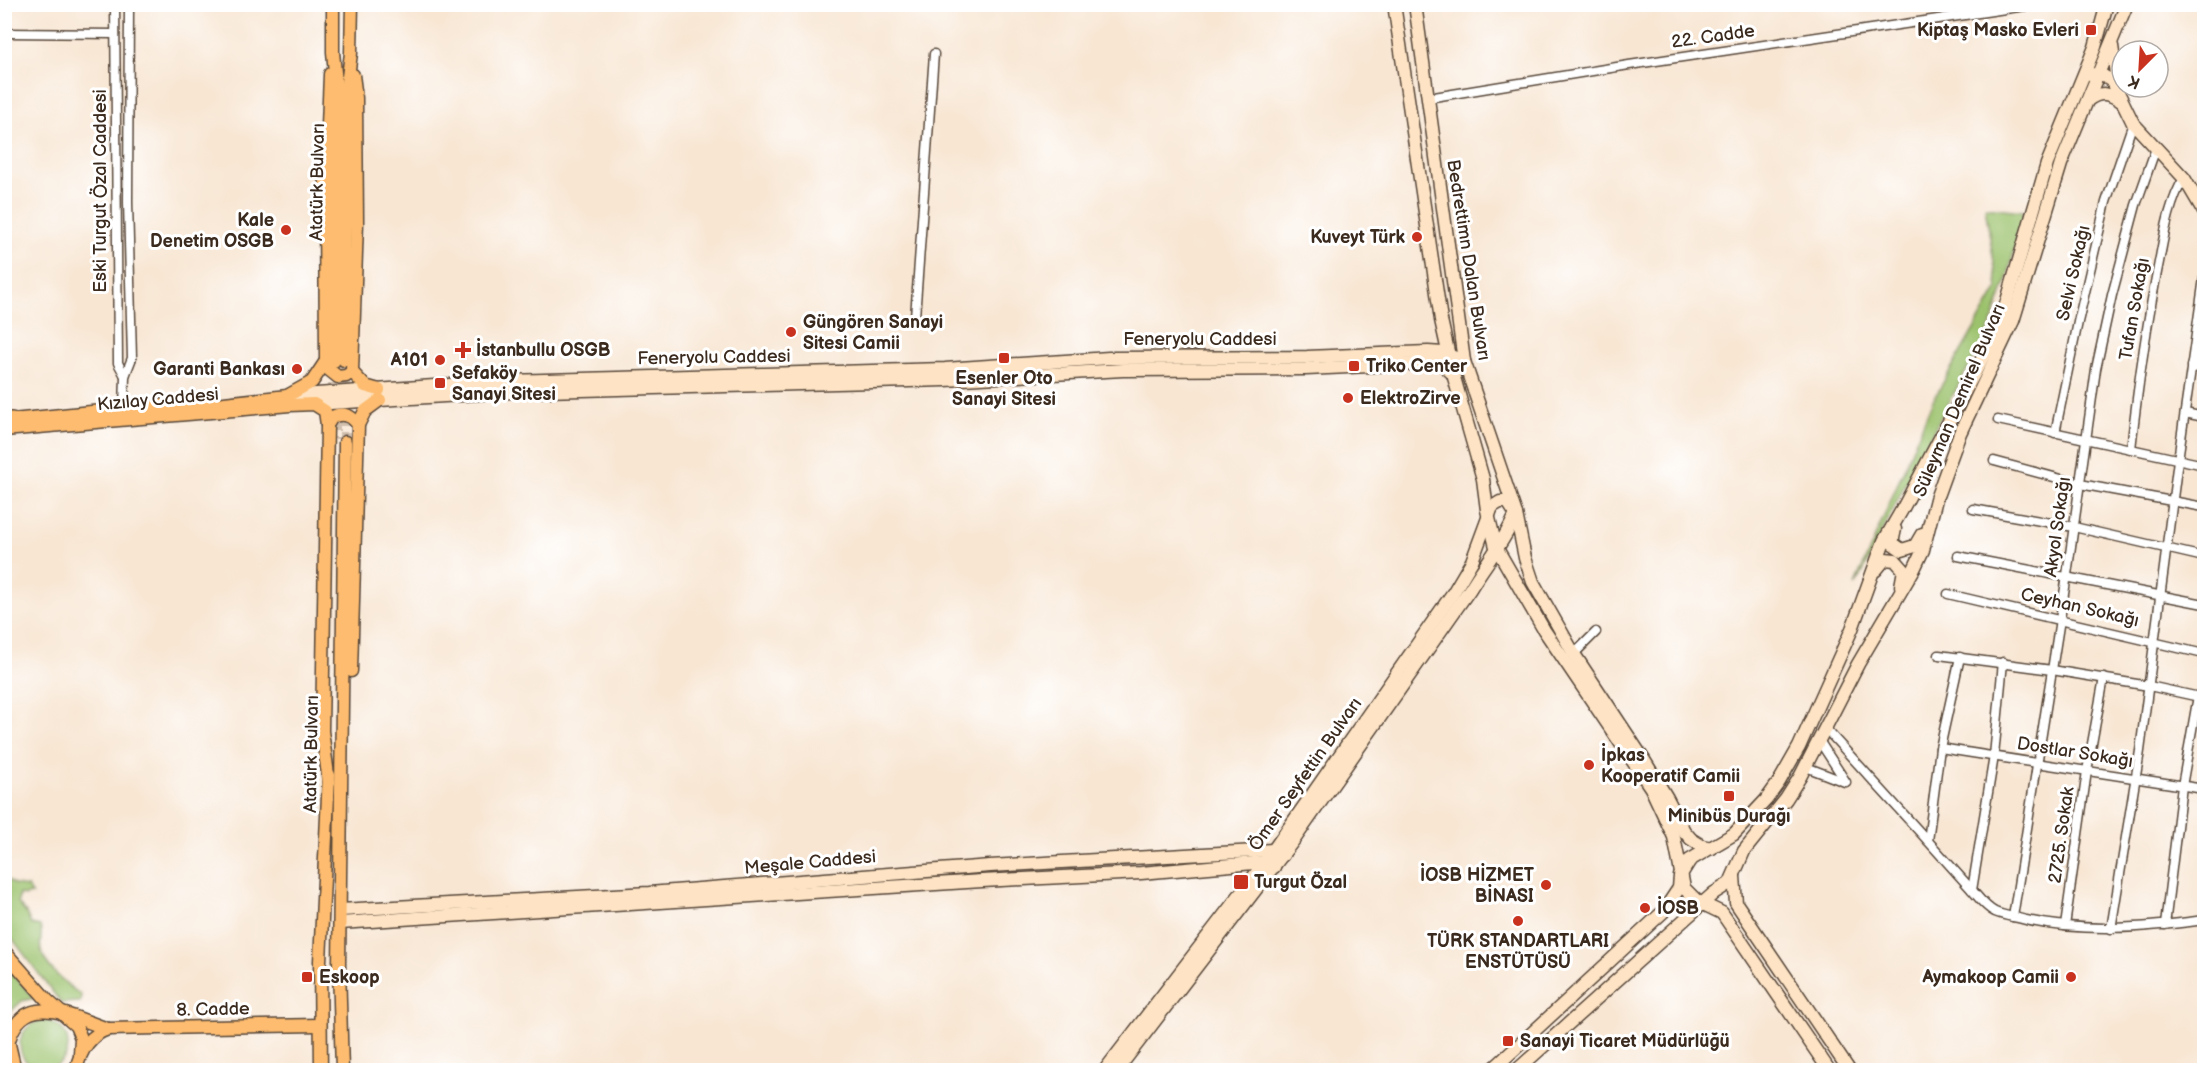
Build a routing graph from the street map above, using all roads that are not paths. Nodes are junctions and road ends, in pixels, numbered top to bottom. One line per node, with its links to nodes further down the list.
1 (116, 4): 11 (street, Eski Turgut Özal Caddesi)
2 (129, 4): 37 (street, Eski Turgut Özal Caddesi)
3 (333, 4): 31 (main road)
4 (352, 4): 14 (main road, Atatürk Bulvarı)
5 (1394, 4): 27 (main road, Bedrettimn Dalan Bulvarı)
6 (1415, 4): 18 (main road, Bedrettimn Dalan Bulvarı)
7 (2039, 4): 18 (street, 22. Cadde)
8 (2108, 4): 16 (main road, Süleyman Demirel Bulvarı)
9 (2127, 4): 12 (main road, Süleyman Demirel Bulvarı)
10 (4, 33): 11 (street)
11 (115, 34): 37 (street, Eski Turgut Özal Caddesi)
12 (2113, 39)
13 (2110, 47): 17 (main road, Süleyman Demirel Bulvarı)
14 (351, 53): 31 (main road, Atatürk Bulvarı); 35 (main road)
15 (934, 54): 26 (street)
16 (2085, 73): 17 (main road); 59 (main road, Süleyman Demirel Bulvarı)
17 (2099, 74): 19 (main road, Süleyman Demirel Bulvarı); 20 (main road)
18 (1428, 98): 32 (main road, Bedrettimn Dalan Bulvarı)
19 (2088, 100): 20 (main road); 63 (main road, Süleyman Demirel Bulvarı)
20 (2121, 101): 21 (main road)
21 (2133, 123): 22 (main road); 48 (street, Selvi Sokağı)
22 (2156, 148): 23 (main road); 49 (street, Akyol Sokağı)
23 (2184, 178): 24 (main road); 50 (street, Tufan Sokağı)
24 (2205, 212)
25 (2205, 278): 28 (street)
26 (915, 317)
27 (1441, 320): 29 (main road); 30 (main road, Bedrettimn Dalan Bulvarı)
28 (2201, 322): 33 (street)
29 (1425, 352): 30 (main road, Feneryolu Caddesi); 38 (main road, Feneryolu Caddesi)
30 (1449, 356): 32 (main road, Feneryolu Caddesi); 36 (main road, Bedrettimn Dalan Bulvarı)
31 (334, 361): 35 (main road); 39 (main road)
32 (1464, 361): 54 (main road, Bedrettimn Dalan Bulvarı)
33 (2191, 366): 34 (street); 42 (street)
34 (2205, 369)
35 (352, 372): 38 (main road)
36 (1453, 374): 38 (main road, Feneryolu Caddesi); 56 (main road, Bedrettimn Dalan Bulvarı)
37 (125, 376): 41 (street, Eski Turgut Özal Caddesi)
38 (380, 395): 39 (main road, Feneryolu Caddesi); 40 (main road, Feneryolu Caddesi); 47 (main road)
39 (287, 396): 41 (main road, Kızılay Caddesi)
40 (314, 404): 45 (main road, Kızılay Caddesi); 46 (main road)
41 (124, 408): 45 (main road, Kızılay Caddesi)
42 (2184, 413): 43 (street); 51 (street)
43 (2205, 417)
44 (1998, 420): 48 (street)
45 (6, 422)
46 (327, 425): 47 (main road); 96 (main road)
47 (358, 425): 89 (main road)
48 (2055, 433): 49 (street)
49 (2086, 440): 50 (street); 55 (street, Akyol Sokağı)
50 (2131, 449): 51 (street)
51 (2178, 460): 53 (street); 57 (street)
52 (1994, 461): 55 (street)
53 (2205, 465)
54 (1502, 473): 56 (main road); 62 (main road, Bedrettimn Dalan Bulvarı)
55 (2080, 484): 57 (street); 64 (street, Akyol Sokağı)
56 (1484, 486): 61 (main road, Bedrettimn Dalan Bulvarı)
57 (2173, 500): 58 (street); 66 (street)
58 (2205, 507)
59 (1904, 508): 63 (main road); 70 (main road, Süleyman Demirel Bulvarı)
60 (1972, 509): 64 (street)
61 (1488, 514): 62 (main road); 65 (main road, Bedrettimn Dalan Bulvarı); 101 (main road, Ömer Seyfettin Bulvarı)
62 (1516, 514): 65 (main road, Ömer Seyfettin Bulvarı); 78 (main road, Bedrettimn Dalan Bulvarı)
63 (1929, 521): 73 (main road, Süleyman Demirel Bulvarı)
64 (2074, 527): 66 (street); 69 (street, Akyol Sokağı)
65 (1496, 547): 101 (main road, Ömer Seyfettin Bulvarı); 103 (main road, Bedrettimn Dalan Bulvarı)
66 (2167, 548): 68 (street); 72 (street)
67 (1958, 556): 69 (street)
68 (2205, 557)
69 (2067, 575): 72 (street); 75 (street, Akyol Sokağı)
70 (1869, 584): 73 (main road); 100 (main road, Süleyman Demirel Bulvarı)
71 (1948, 594): 75 (street, Ceyhan Sokağı)
72 (2161, 597): 74 (street); 77 (street)
73 (1897, 598): 87 (main road, Süleyman Demirel Bulvarı)
74 (2205, 604)
75 (2060, 621): 77 (street, Ceyhan Sokağı); 83 (street, Akyol Sokağı)
76 (1596, 632): 78 (street)
77 (2155, 641): 79 (street, Ceyhan Sokağı); 85 (street)
78 (1574, 654): 100 (main road, Bedrettimn Dalan Bulvarı)
79 (2205, 654)
80 (1939, 655): 81 (street)
81 (1960, 657): 82 (street); 90 (street)
82 (2003, 662): 83 (street); 91 (street)
83 (2052, 669): 84 (street); 92 (street, Akyol Sokağı)
84 (2104, 678): 85 (street); 94 (street, 2725. Sokak)
85 (2149, 686): 86 (street); 95 (street)
86 (2201, 697): 97 (street)
87 (1825, 728): 88 (main road, Süleyman Demirel Bulvarı); 99 (street)
88 (1820, 742): 93 (main road, Süleyman Demirel Bulvarı); 93 (street)
89 (343, 747): 96 (main road, Atatürk Bulvarı); 108 (main road, Atatürk Bulvarı)
90 (1940, 748): 91 (street, Dostlar Sokağı); 99 (street)
91 (1994, 756): 92 (street, Dostlar Sokağı); 105 (street)
92 (2037, 763): 94 (street, Dostlar Sokağı); 109 (street, Akyol Sokağı)
93 (1806, 767): 104 (main road, Süleyman Demirel Bulvarı)
94 (2087, 771): 95 (street, Dostlar Sokağı); 113 (street, 2725. Sokak)
95 (2135, 778): 97 (street, Dostlar Sokağı); 114 (street)
96 (329, 782): 107 (main road, Atatürk Bulvarı)
97 (2182, 786): 98 (street, Dostlar Sokağı); 112 (street)
98 (2205, 789)
99 (1928, 841): 105 (street)
100 (1712, 848): 103 (main road, Süleyman Demirel Bulvarı)
101 (1278, 852): 102 (main road, Ömer Seyfettin Bulvarı); 108 (main road, Meşale Caddesi)
102 (1269, 864): 111 (main road, Meşale Caddesi); 127 (main road, Ömer Seyfettin Bulvarı); 128 (main road, Ömer Seyfettin Bulvarı)
103 (1680, 876): 106 (main road); 129 (main road, Süleyman Demirel Bulvarı)
104 (1734, 876): 106 (main road, Süleyman Demirel Bulvarı); 132 (main road)
105 (1972, 890): 109 (street)
106 (1703, 904): 130 (main road, Süleyman Demirel Bulvarı); 131 (main road)
107 (323, 908): 111 (main road); 118 (main road, Atatürk Bulvarı)
108 (340, 910): 111 (main road, Atatürk Bulvarı)
109 (2013, 916): 113 (street)
110 (2205, 920): 112 (street)
111 (340, 923): 126 (main road, Atatürk Bulvarı)
112 (2165, 925): 114 (street)
113 (2065, 926): 114 (street)
114 (2111, 929)
115 (4, 951): 116 (main road)
116 (62, 1012): 119 (main road); 120 (main road); 121 (main road)
117 (4, 1023): 120 (main road)
118 (319, 1025): 119 (main road, 8. Cadde); 125 (main road, Atatürk Bulvarı)
119 (108, 1029): 121 (main road)
120 (7, 1043): 122 (main road)
121 (79, 1058): 123 (main road); 124 (main road)
122 (14, 1067)
123 (70, 1071)
124 (76, 1071)
125 (321, 1071)
126 (342, 1071)
127 (1106, 1071)
128 (1116, 1071)
129 (1492, 1071)
130 (1517, 1071)
131 (1829, 1071)
132 (1848, 1071)

